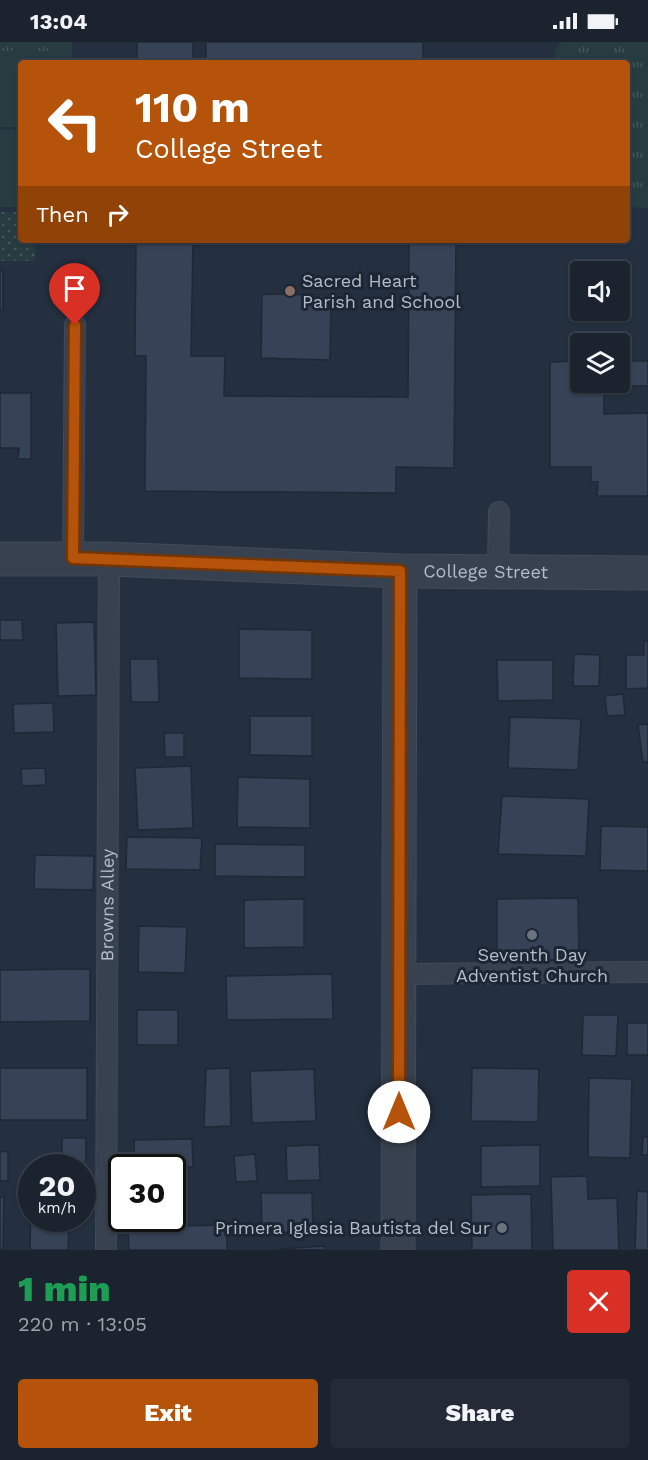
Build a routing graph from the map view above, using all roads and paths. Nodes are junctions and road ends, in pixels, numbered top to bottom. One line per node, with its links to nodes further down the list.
1 (75, 325): 3 (lane)
2 (499, 512): 7 (lane)
3 (73, 558): 4 (street, College Street); 5 (street, College Street)
4 (0, 559)
5 (109, 559): 6 (street, College Street); 11 (lane, Browns Alley)
6 (400, 571): 7 (street, College Street); 10 (street)
7 (498, 572): 8 (street, College Street)
8 (648, 573)
9 (648, 972): 10 (lane)
10 (399, 974): 12 (street)
11 (106, 1250)
12 (398, 1250)

